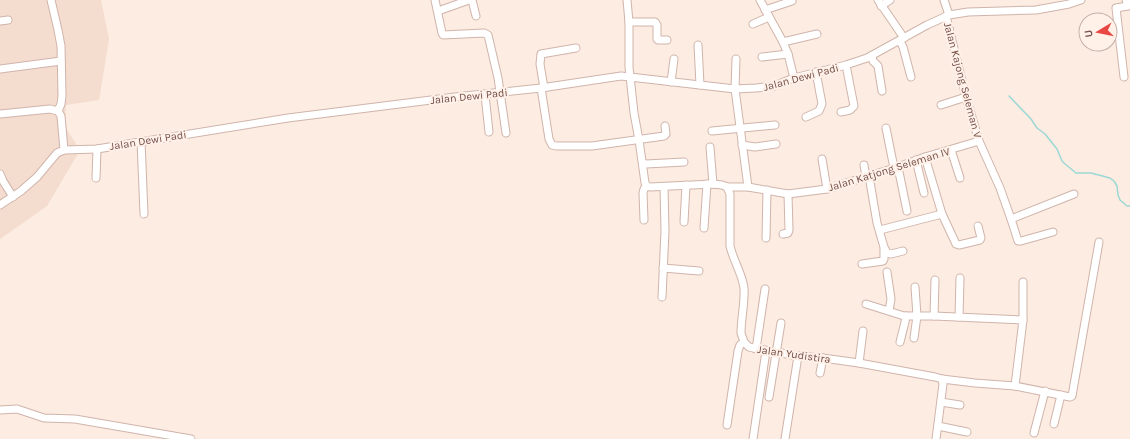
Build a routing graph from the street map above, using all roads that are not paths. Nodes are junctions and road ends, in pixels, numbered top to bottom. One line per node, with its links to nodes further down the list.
1 (51, 0): 33 (street)
2 (435, 0): 14 (street)
3 (469, 0): 14 (street)
4 (472, 0): 16 (street)
5 (627, 0): 20 (street)
6 (760, 0): 13 (street)
7 (890, 0): 12 (street)
8 (944, 0): 15 (street, Jalan Kajong Seleman V)
9 (1081, 0): 15 (street, Jalan Dewi Padi)
10 (1126, 0): 39 (street)
11 (792, 1): 13 (street)
12 (880, 3): 24 (street)
13 (765, 10): 17 (street)
14 (438, 11): 46 (street)
15 (948, 15): 24 (street, Jalan Dewi Padi); 48 (street, Jalan Kajong Seleman V)
16 (476, 16)
17 (769, 17): 21 (street); 25 (street)
18 (8, 20): 19 (street)
19 (0, 21)
20 (629, 22): 23 (street); 37 (street)
21 (753, 24)
22 (817, 34): 25 (street)
23 (667, 40)
24 (902, 40): 29 (street, Jalan Dewi Padi); 38 (street)
25 (783, 42): 28 (street)
26 (698, 45): 42 (street)
27 (576, 48): 43 (street)
28 (788, 54): 30 (street); 40 (street)
29 (872, 56): 34 (street, Jalan Dewi Padi); 45 (street)
30 (762, 57)
31 (674, 59): 41 (street)
32 (736, 59): 44 (street)
33 (61, 61): 35 (street); 50 (street)
34 (846, 65): 36 (street, Jalan Dewi Padi); 51 (street)
35 (0, 69)
36 (816, 72): 40 (street, Jalan Dewi Padi); 53 (street)
37 (630, 77): 41 (street, Jalan Dewi Padi); 43 (street, Jalan Dewi Padi); 61 (street)
38 (911, 77)
39 (1124, 77)
40 (794, 78): 44 (street, Jalan Dewi Padi)
41 (671, 82): 42 (street, Jalan Dewi Padi)
42 (700, 85): 44 (street, Jalan Dewi Padi)
43 (542, 88): 46 (street, Jalan Dewi Padi); 61 (street)
44 (735, 88): 57 (street)
45 (882, 90)
46 (500, 93): 47 (street, Jalan Dewi Padi); 60 (street)
47 (485, 95): 59 (street); 62 (street, Jalan Dewi Padi)
48 (966, 98): 49 (street); 63 (street, Jalan Kajong Seleman V)
49 (941, 105)
50 (58, 111): 52 (street); 68 (street)
51 (841, 112)
52 (0, 114)
53 (806, 116)
54 (775, 125): 57 (street)
55 (665, 126): 61 (street)
56 (886, 128): 76 (street)
57 (740, 129): 58 (street); 65 (street)
58 (712, 131)
59 (489, 132)
60 (506, 133)
61 (639, 140): 74 (street)
62 (141, 141): 67 (street, Jalan Dewi Padi); 95 (street)
63 (979, 141): 69 (street, Jalan Katjong Seleman IV); 97 (street, Jalan Kajong Seleman V)
64 (776, 144): 65 (street)
65 (742, 145): 86 (street)
66 (710, 147): 81 (street)
67 (97, 149): 68 (street, Jalan Dewi Padi); 79 (street)
68 (64, 150): 92 (street)
69 (951, 150): 70 (street, Jalan Katjong Seleman IV); 80 (street)
70 (925, 157): 72 (street, Jalan Katjong Seleman IV); 96 (street)
71 (822, 159): 87 (street)
72 (916, 160): 76 (street, Jalan Katjong Seleman IV); 89 (street)
73 (684, 162): 74 (street)
74 (642, 163): 83 (street)
75 (864, 165): 78 (street)
76 (896, 167): 78 (street, Jalan Katjong Seleman IV); 94 (street)
77 (0, 174): 92 (street)
78 (867, 176): 87 (street, Jalan Katjong Seleman IV); 102 (street)
79 (96, 178)
80 (960, 178)
81 (710, 184): 82 (street, Jalan Katjong Seleman IV); 85 (street, Jalan Katjong Seleman IV); 101 (street)
82 (686, 185): 84 (street, Jalan Katjong Seleman IV); 99 (street)
83 (647, 186): 84 (street, Jalan Katjong Seleman IV); 98 (street)
84 (664, 187): 110 (street)
85 (727, 187): 86 (street, Jalan Katjong Seleman IV); 129 (street, Jalan Yudistira)
86 (748, 187): 88 (street, Jalan Katjong Seleman IV)
87 (827, 189): 90 (street, Jalan Katjong Seleman IV)
88 (767, 190): 90 (street, Jalan Katjong Seleman IV); 105 (street)
89 (924, 193)
90 (788, 194): 104 (street)
91 (1074, 194): 97 (street)
92 (12, 197): 93 (street)
93 (0, 205)
94 (907, 211)
95 (144, 214)
96 (942, 214): 100 (street); 102 (street)
97 (1011, 219): 103 (street, Jalan Kajong Seleman V)
98 (644, 220)
99 (684, 222)
100 (978, 226)
101 (704, 228)
102 (880, 230): 107 (street)
103 (1053, 232)
104 (783, 234)
105 (766, 238)
106 (1099, 242): 141 (street)
107 (884, 248): 108 (street); 109 (street)
108 (903, 251)
109 (862, 264)
110 (663, 268): 111 (street); 118 (street)
111 (699, 271)
112 (887, 272): 120 (street)
113 (960, 278): 124 (street)
114 (935, 280): 123 (street)
115 (1023, 282): 125 (street)
116 (915, 287): 122 (street)
117 (765, 288): 131 (street)
118 (662, 297)
119 (866, 304): 120 (street)
120 (889, 311): 121 (street)
121 (906, 316): 122 (street); 130 (street)
122 (917, 316): 123 (street); 128 (street)
123 (934, 316): 124 (street)
124 (958, 317): 125 (street)
125 (1022, 320): 139 (street)
126 (780, 323): 133 (street)
127 (862, 332): 136 (street)
128 (914, 338)
129 (744, 342): 131 (street, Jalan Yudistira); 147 (street)
130 (900, 342)
131 (756, 349): 132 (street, Jalan Yudistira)
132 (766, 351): 133 (street, Jalan Yudistira); 152 (street)
133 (776, 352): 134 (street, Jalan Yudistira); 142 (street)
134 (798, 356): 135 (street, Jalan Yudistira); 153 (street)
135 (823, 358): 136 (street, Jalan Yudistira); 137 (street)
136 (859, 363): 138 (street, Jalan Yudistira)
137 (820, 373)
138 (942, 379): 139 (street, Jalan Yudistira); 143 (street)
139 (1015, 386): 140 (street, Jalan Yudistira)
140 (1045, 391): 141 (street, Jalan Yudistira); 150 (street)
141 (1061, 395): 146 (street)
142 (769, 398)
143 (941, 402): 144 (street); 148 (street)
144 (960, 404)
145 (0, 410): 151 (street)
146 (1054, 424)
147 (727, 425)
148 (938, 426): 149 (street); 154 (street)
149 (967, 432)
150 (1034, 433)
151 (191, 439)
152 (753, 439)
153 (785, 439)
154 (936, 439)

